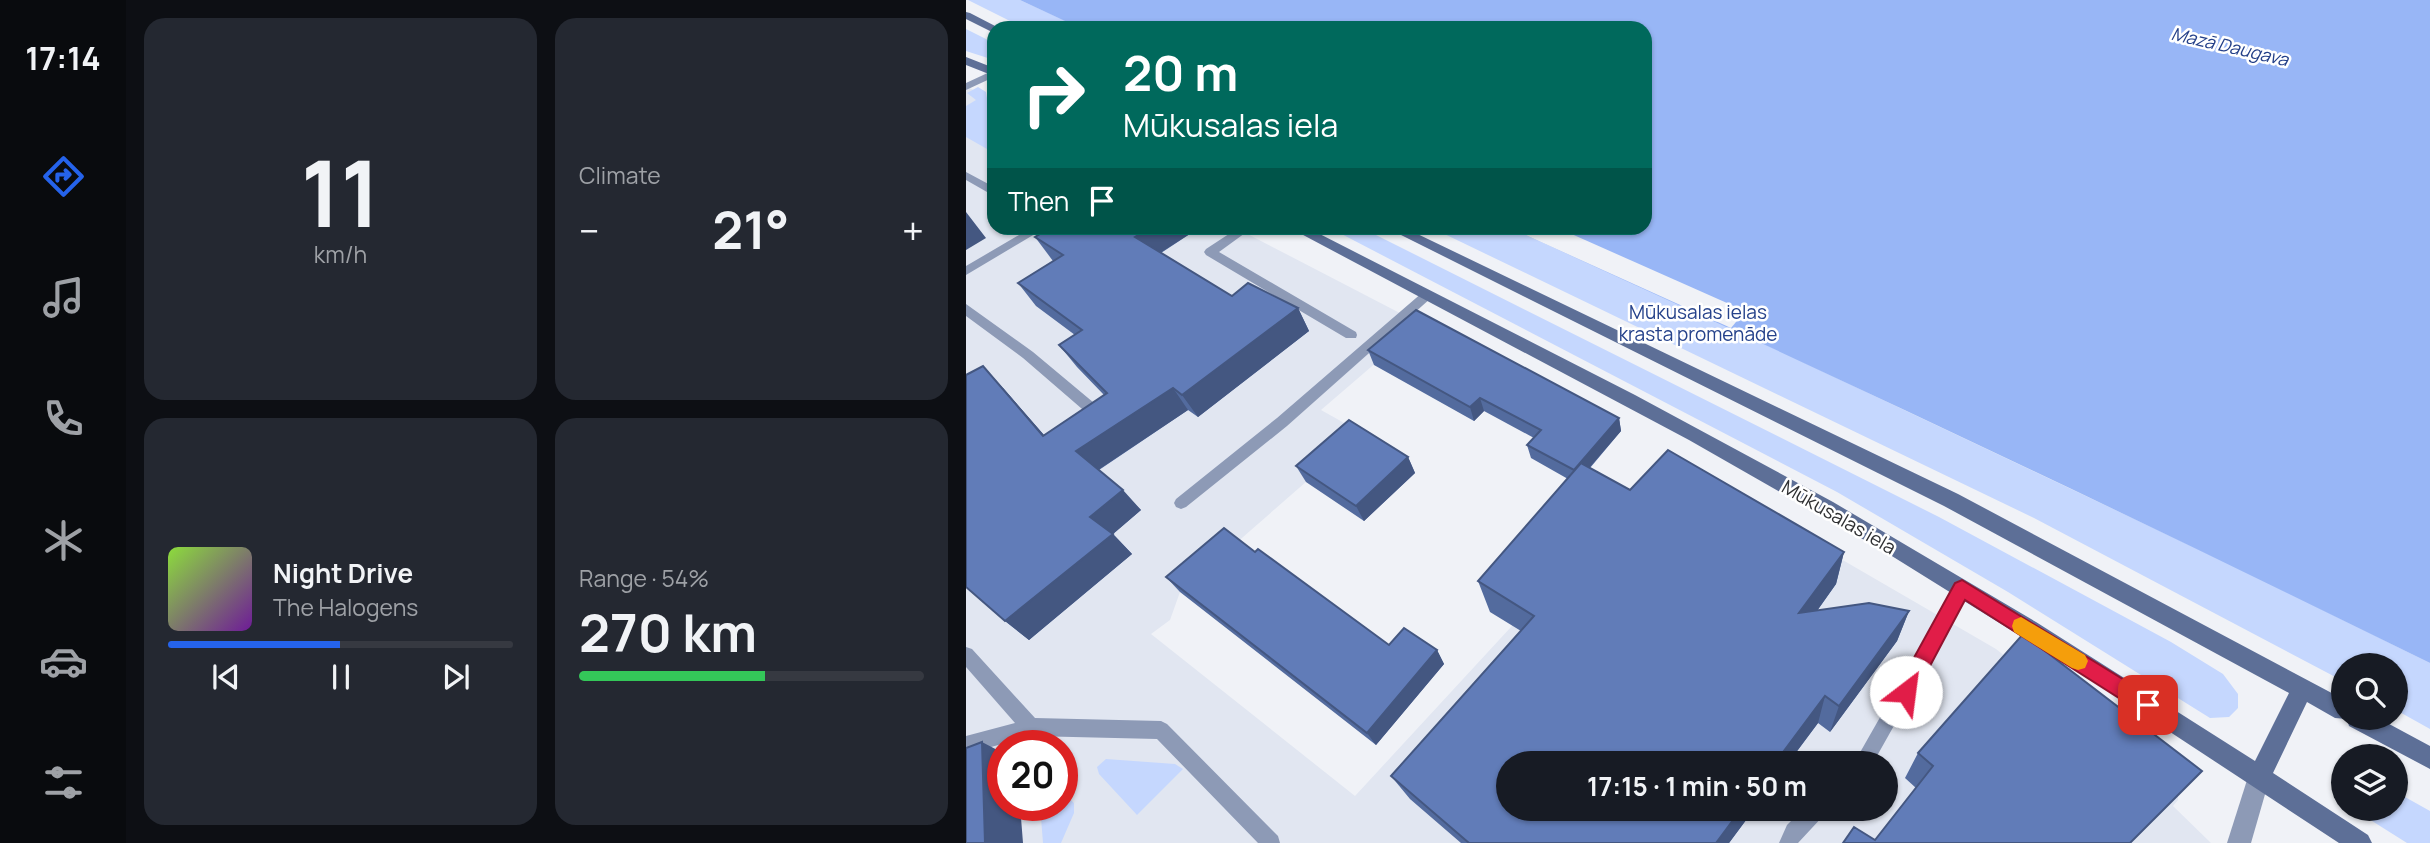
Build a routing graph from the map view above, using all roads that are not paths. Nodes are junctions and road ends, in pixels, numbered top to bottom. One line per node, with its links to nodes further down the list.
1 (966, 16): 2 (main road)
2 (987, 26)
3 (966, 61): 4 (main road)
4 (987, 69)
5 (987, 76): 6 (lane)
6 (966, 87)
7 (966, 175): 8 (lane)
8 (987, 188)
9 (1027, 235): 13 (lane)
10 (1235, 235): 16 (lane)
11 (1311, 235): 14 (main road, Mūkusalas iela)
12 (1408, 235): 21 (main road)
13 (966, 271)
14 (1427, 295): 18 (lane); 19 (main road, Mūkusalas iela)
15 (966, 309): 17 (lane)
16 (1351, 335)
17 (1101, 416)
18 (1181, 503)
19 (1962, 589): 26 (lane); 28 (main road, Mūkusalas iela)
20 (966, 655): 23 (lane)
21 (2303, 688): 22 (main road); 28 (main road)
22 (2331, 703)
23 (1031, 727): 25 (lane); 30 (lane)
24 (2379, 730): 27 (main road)
25 (966, 745)
26 (1870, 751)
27 (2430, 758)
28 (2259, 777): 32 (street); 33 (main road, Mūkusalas iela)
29 (1805, 821): 31 (lane)
30 (1271, 843)
31 (1788, 843)
32 (2239, 843)
33 (2360, 843)

